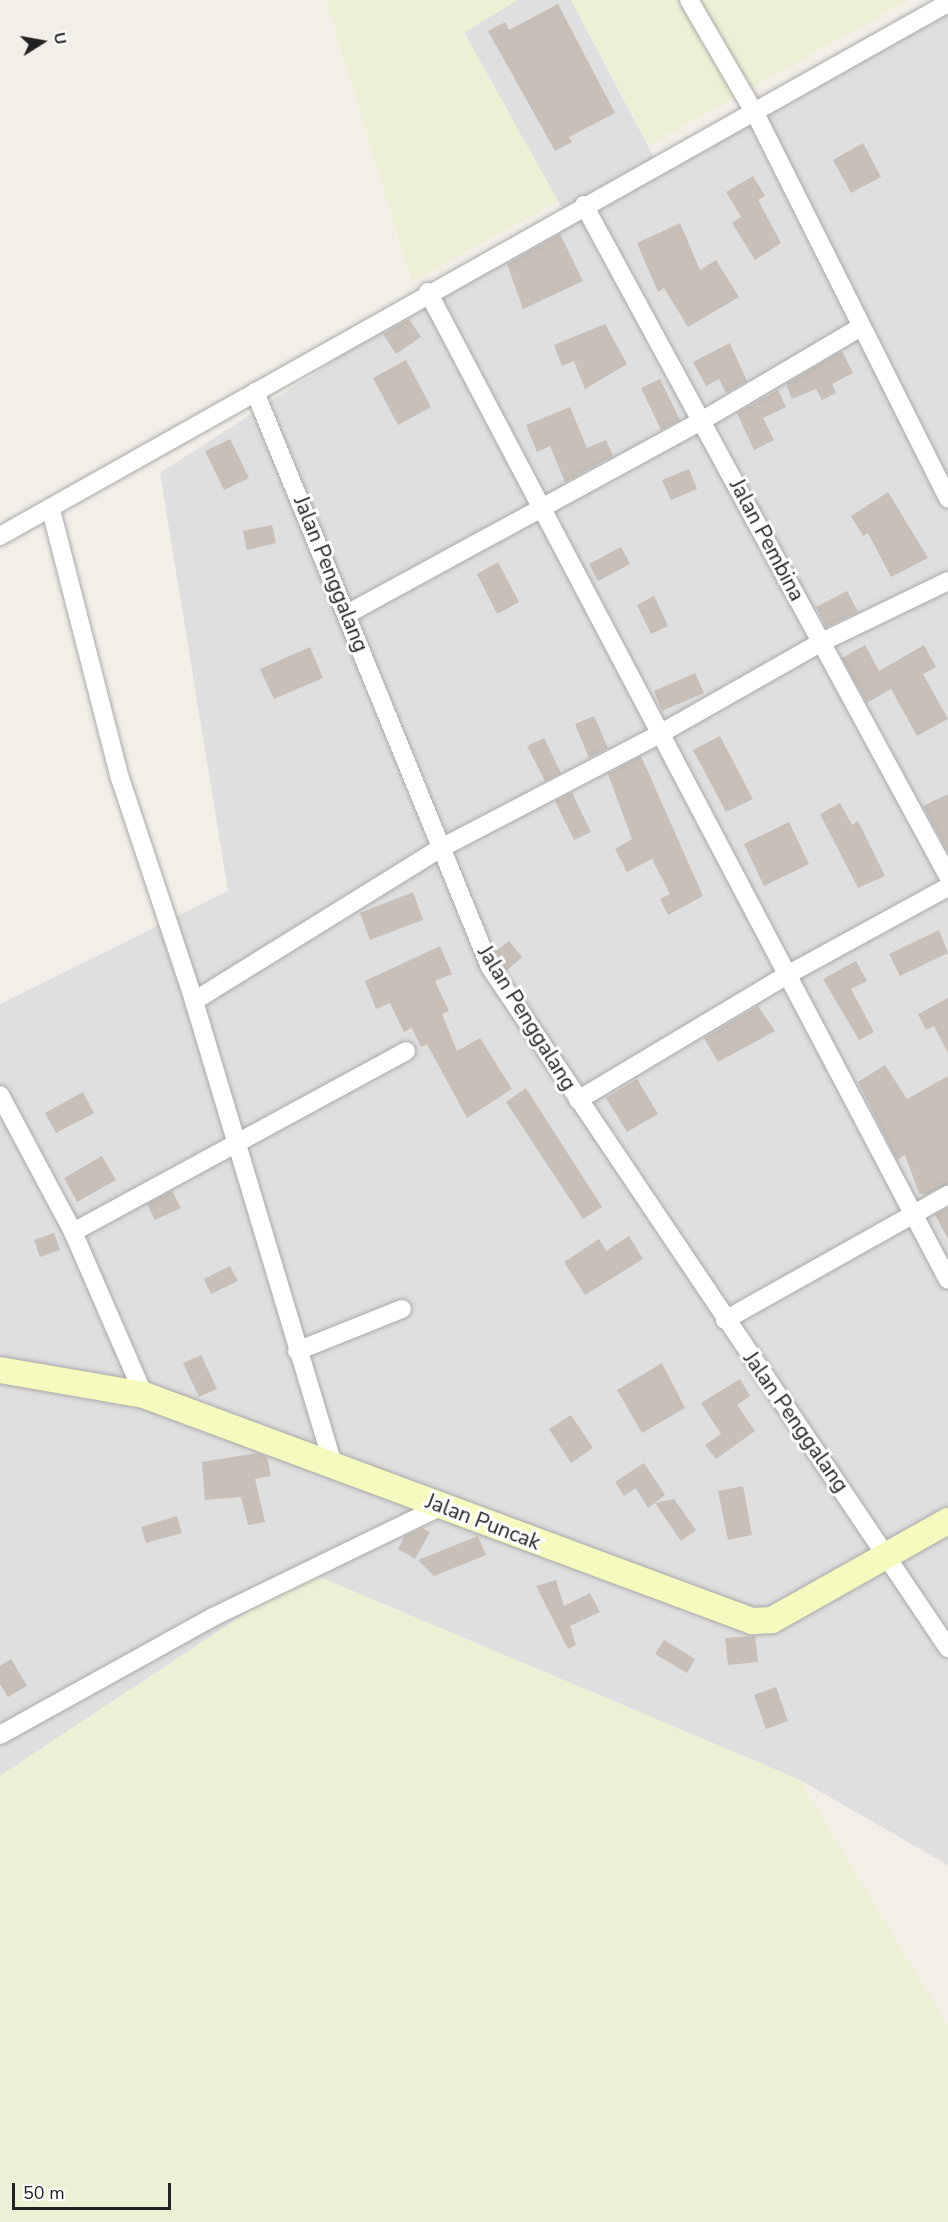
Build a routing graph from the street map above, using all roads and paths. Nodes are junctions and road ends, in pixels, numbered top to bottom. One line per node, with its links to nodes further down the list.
1 (689, 0): 3 (street)
2 (948, 3): 3 (street)
3 (756, 115): 4 (street); 6 (street)
4 (584, 205): 5 (street); 8 (street, Jalan Pembina)
5 (428, 292): 7 (street); 10 (street)
6 (861, 327): 8 (street); 9 (street)
7 (255, 392): 11 (street); 14 (street, Jalan Penggalang)
8 (703, 420): 10 (street); 15 (street, Jalan Pembina)
9 (948, 499)
10 (541, 507): 14 (street); 16 (street)
11 (51, 510): 12 (street); 21 (street)
12 (0, 536)
13 (948, 581): 15 (street)
14 (349, 613): 17 (street, Jalan Penggalang)
15 (822, 642): 16 (street); 18 (street, Jalan Pembina)
16 (658, 735): 17 (street); 20 (street)
17 (438, 849): 21 (street); 24 (street, Jalan Penggalang)
18 (948, 876)
19 (948, 887): 20 (street)
20 (787, 975): 24 (street); 28 (street)
21 (194, 1001): 26 (street)
22 (406, 1051): 26 (street)
23 (0, 1095): 25 (street)
24 (578, 1100): 32 (street, Jalan Penggalang)
25 (6, 1120): 29 (street)
26 (232, 1141): 29 (street); 33 (street)
27 (948, 1195): 28 (street)
28 (912, 1214): 30 (street); 32 (street)
29 (73, 1232): 35 (street)
30 (948, 1281)
31 (402, 1309): 33 (street)
32 (725, 1320): 39 (street, Jalan Penggalang)
33 (297, 1351): 36 (street)
34 (0, 1370): 35 (street, Jalan Puncak)
35 (144, 1395): 36 (street, Jalan Puncak)
36 (334, 1467): 37 (street, Jalan Puncak)
37 (442, 1506): 39 (street, Jalan Puncak); 41 (street)
38 (948, 1521): 39 (street, Jalan Puncak)
39 (888, 1555): 40 (street, Jalan Penggalang)
40 (948, 1648)
41 (0, 1735)

